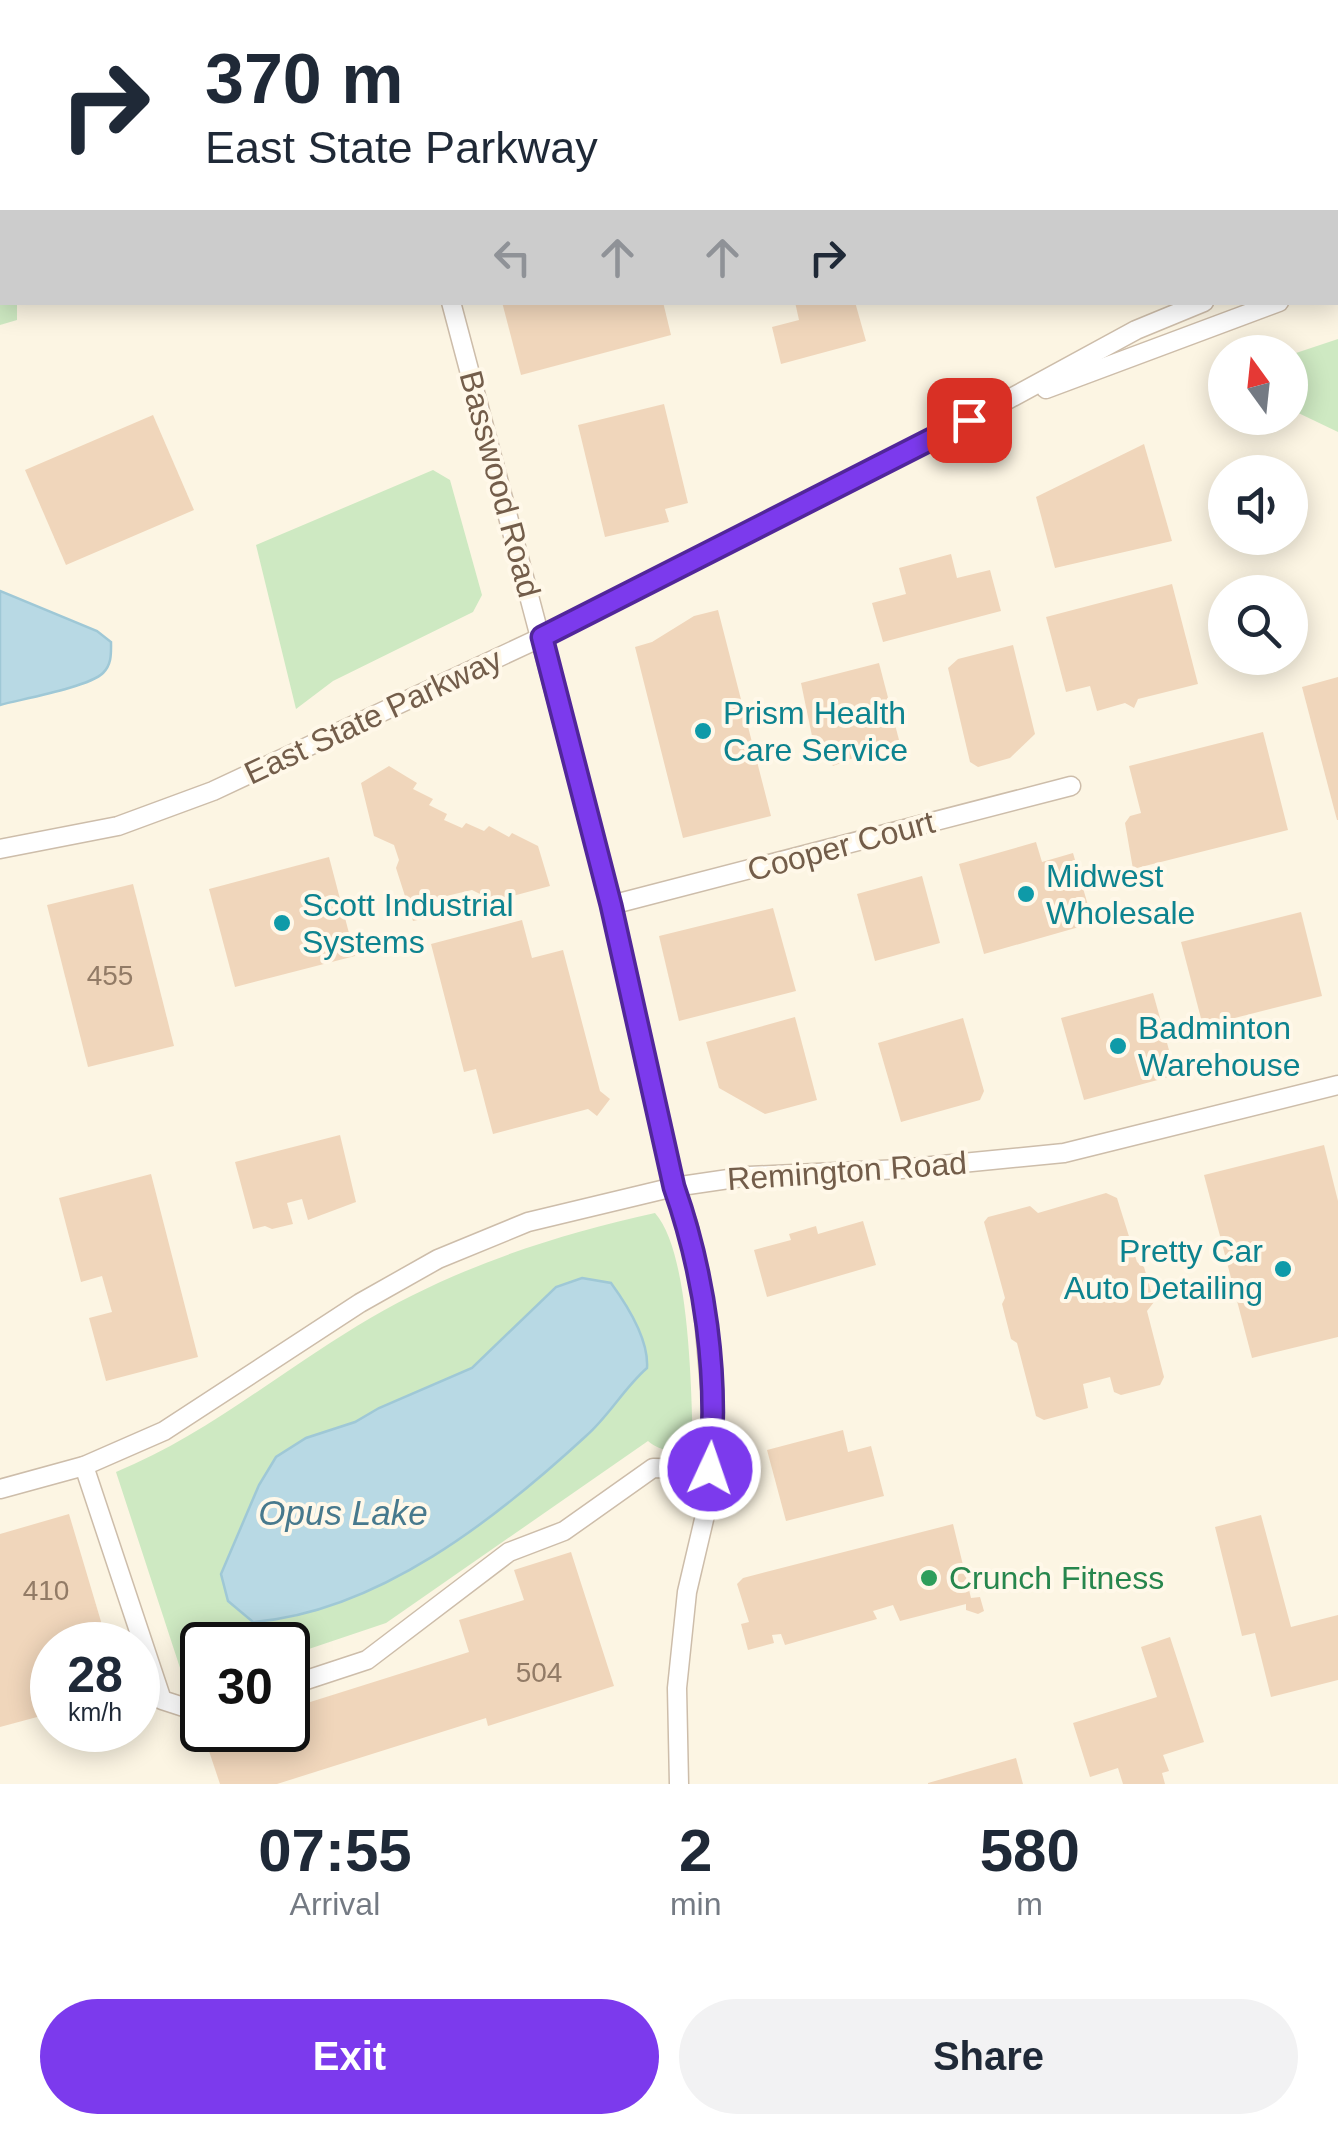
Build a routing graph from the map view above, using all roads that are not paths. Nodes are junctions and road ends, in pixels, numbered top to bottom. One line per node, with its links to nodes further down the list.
1 (452, 305): 5 (street, Basswood Road)
2 (1197, 305): 4 (street, East State Parkway)
3 (1271, 305): 4 (street, East State Parkway)
4 (998, 405): 5 (street, East State Parkway)
5 (542, 637): 7 (street, East State Parkway); 8 (street, Basswood Road)
6 (1071, 786): 8 (street, Cooper Court)
7 (0, 850)
8 (611, 905): 10 (street, Basswood Road)
9 (1338, 1085): 10 (street, Remington Road)
10 (674, 1187): 11 (street, Remington Road); 12 (street, Basswood Road)
11 (84, 1466): 13 (street, Remington Road); 15 (street)
12 (710, 1469): 14 (street); 16 (street, Basswood Road)
13 (0, 1488)
14 (310, 1679)
15 (180, 1706)
16 (679, 1784)

